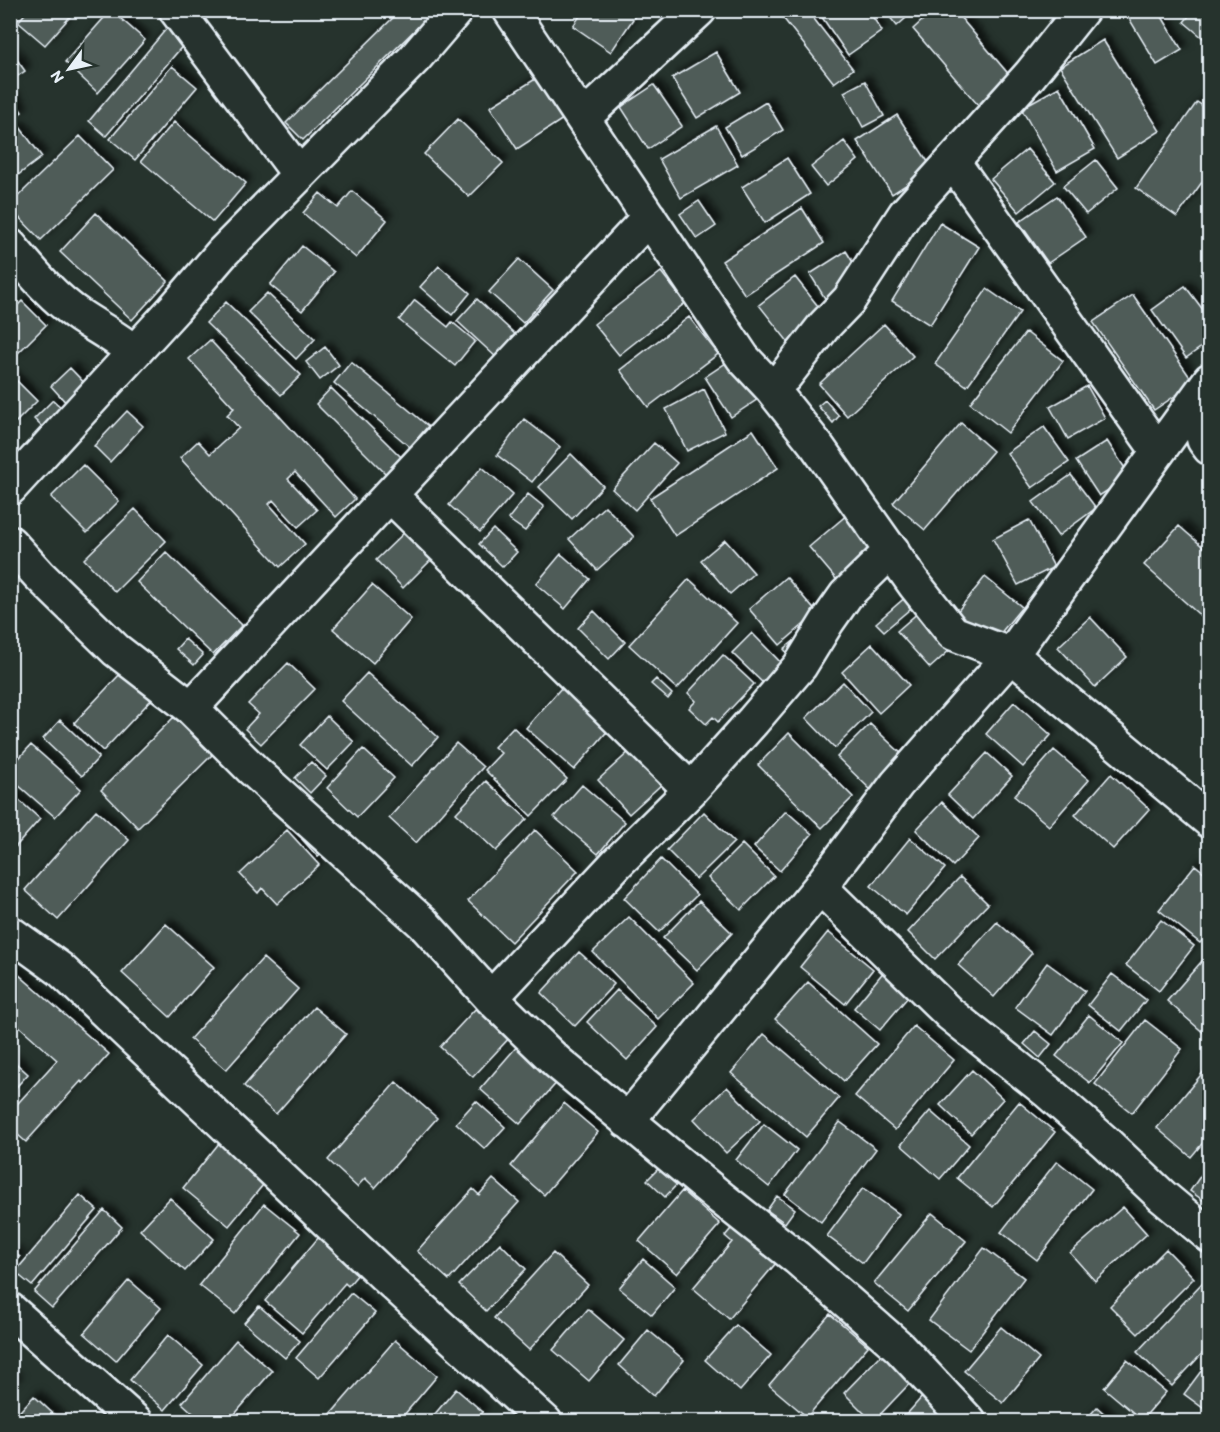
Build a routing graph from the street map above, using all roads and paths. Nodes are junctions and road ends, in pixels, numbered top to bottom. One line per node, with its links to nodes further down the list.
1 (176, 10): 8 (street)
2 (456, 10): 8 (street)
3 (510, 10): 6 (street)
4 (699, 10): 6 (street)
5 (1082, 10): 7 (street)
6 (583, 118): 9 (street)
7 (953, 162): 12 (street); 15 (street)
8 (299, 174): 11 (street)
9 (649, 217): 12 (street); 17 (street)
10 (10, 246): 11 (street)
11 (134, 352): 16 (street)
12 (771, 388): 19 (street)
13 (1202, 391): 14 (street); 15 (street)
14 (1209, 447)
15 (1158, 451): 20 (street)
16 (10, 488)
17 (390, 495): 21 (street); 22 (street)
18 (10, 543): 21 (street)
19 (892, 550): 20 (street); 22 (street)
20 (1011, 655): 23 (street); 24 (street)
21 (191, 708): 26 (street)
22 (691, 790): 26 (street)
23 (1209, 821)
24 (820, 887): 27 (street); 28 (street)
25 (10, 933): 31 (street)
26 (491, 998): 27 (street)
27 (627, 1121): 32 (street)
28 (1209, 1236)
29 (10, 1310): 30 (street)
30 (136, 1422)
31 (545, 1422)
32 (969, 1422)

